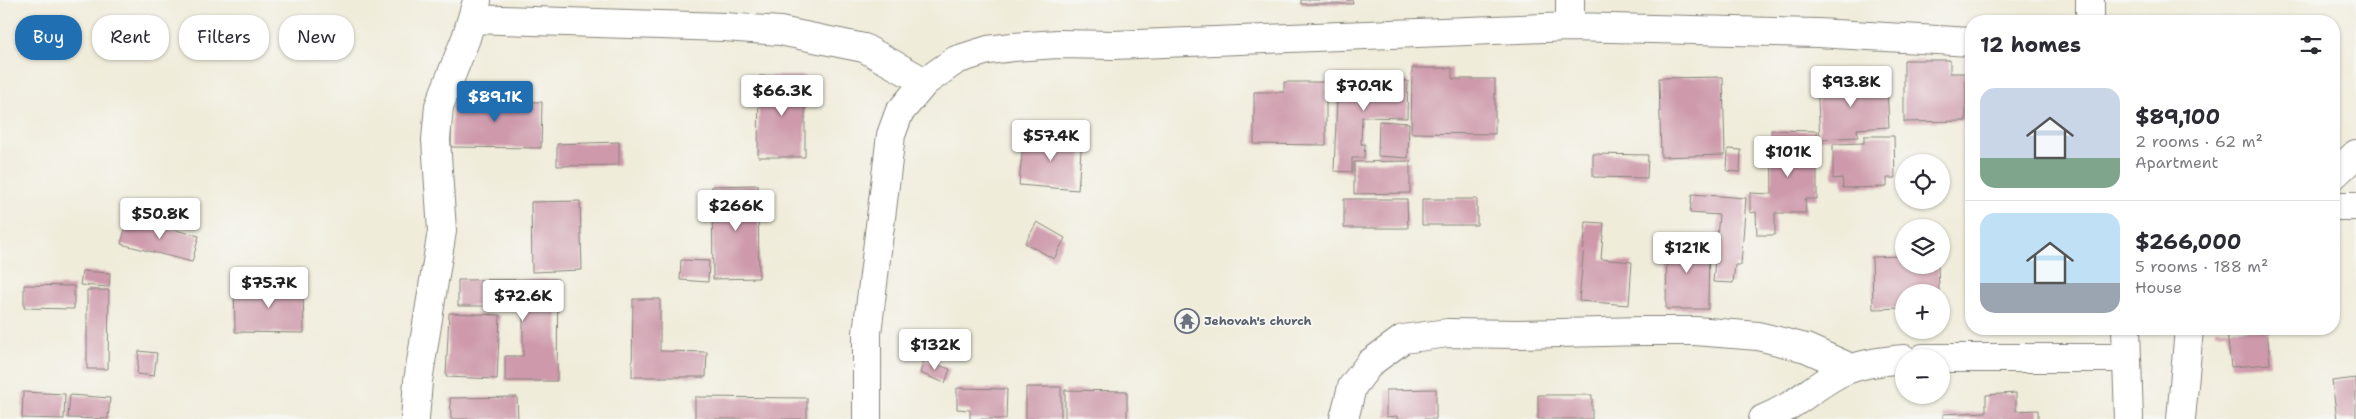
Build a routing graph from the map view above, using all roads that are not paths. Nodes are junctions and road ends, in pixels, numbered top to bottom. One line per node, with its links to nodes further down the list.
1 (1570, 0): 5 (street)
2 (2090, 0): 4 (street)
3 (474, 9): 7 (street); 18 (street)
4 (2090, 15)
5 (1570, 27): 6 (street); 7 (street)
6 (1965, 42)
7 (925, 82): 19 (street)
8 (2356, 154): 9 (street)
9 (2340, 169)
10 (2340, 206): 11 (street)
11 (2356, 206)
12 (2126, 335): 15 (street)
13 (2188, 335): 23 (street)
14 (1950, 358): 15 (street)
15 (2126, 358): 22 (street)
16 (1895, 361): 17 (street)
17 (1851, 368): 20 (street); 21 (street)
18 (415, 419)
19 (867, 419)
20 (1344, 419)
21 (1763, 419)
22 (2129, 419)
23 (2181, 419)

